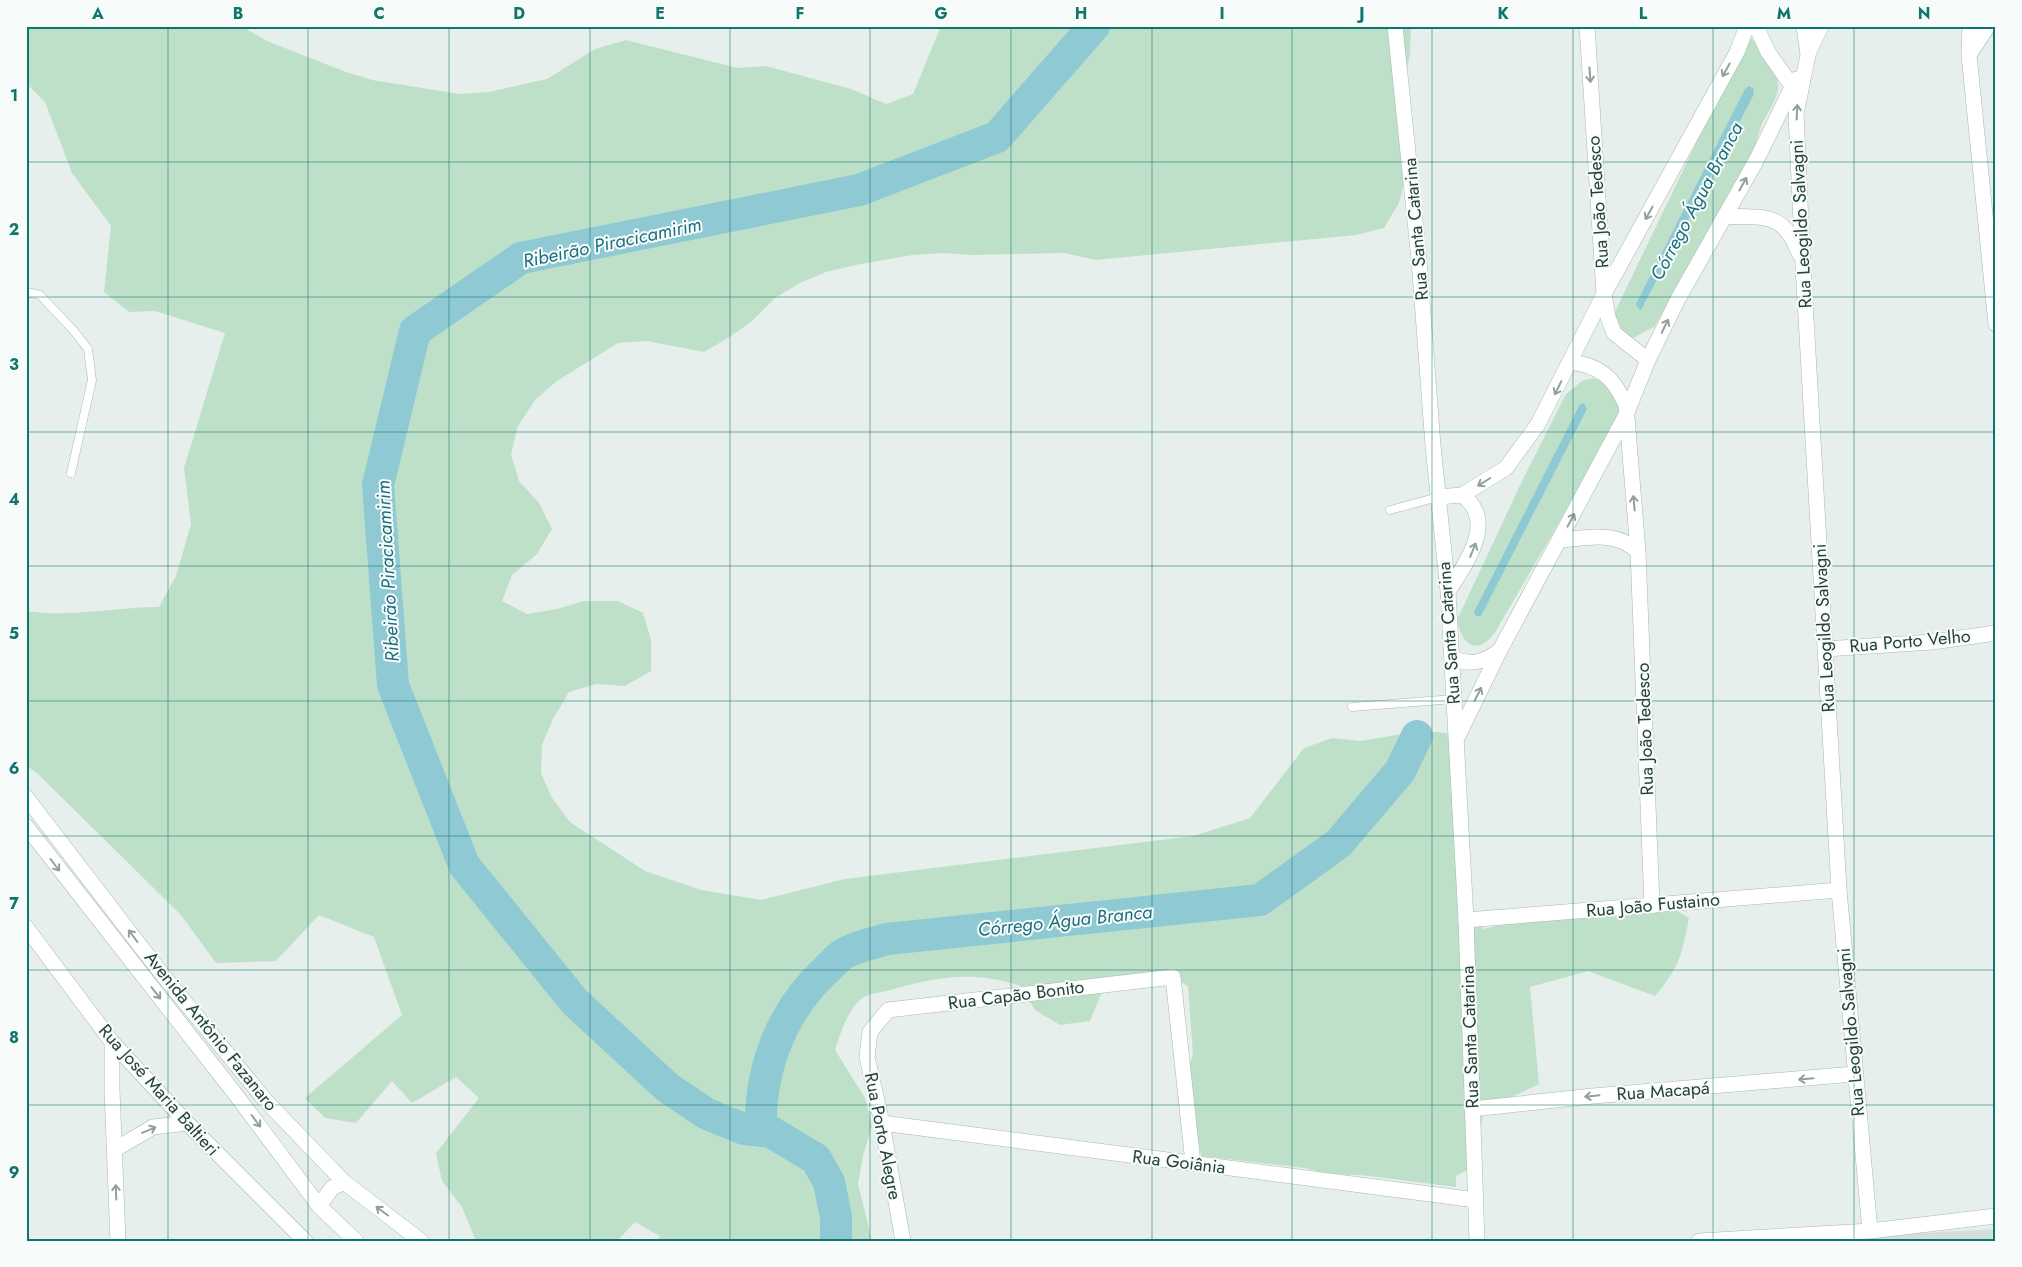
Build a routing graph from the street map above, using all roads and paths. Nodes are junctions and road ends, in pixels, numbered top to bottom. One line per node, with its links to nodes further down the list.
1 (1395, 26): 23 (street, Rua Santa Catarina)
2 (1587, 26): 16 (street, Rua João Tedesco, one-way to 16)
3 (1747, 26): 16 (street, one-way to 16)
4 (1756, 26): 11 (street)
5 (1804, 26): 9 (street, Rua Leogildo Salvagni)
6 (1821, 26): 9 (street)
7 (1970, 26): 10 (street)
8 (1988, 26): 10 (street)
9 (1808, 55): 11 (street); 14 (street, Rua Leogildo Salvagni, one-way to 9)
10 (1969, 55): 12 (street)
11 (1792, 86): 13 (street, one-way to 11)
12 (1989, 171): 17 (street)
13 (1726, 216): 14 (street); 18 (street, one-way to 13)
14 (1803, 266): 29 (street, Rua Leogildo Salvagni)
15 (26, 292): 21 (lane)
16 (1604, 294): 18 (street, Rua João Tedesco); 19 (street)
17 (1996, 322)
18 (1648, 360): 20 (street)
19 (1570, 362): 20 (street, Rua João Tedesco); 22 (street, one-way to 22)
20 (1626, 415): 25 (street, one-way to 20); 26 (street, Rua João Tedesco, one-way to 20)
21 (71, 473)
22 (1462, 495): 23 (street); 27 (street, one-way to 22)
23 (1438, 497): 24 (lane); 27 (street, Rua Santa Catarina)
24 (1390, 510)
25 (1560, 540): 26 (street); 30 (street)
26 (1638, 552): 38 (street, Rua João Tedesco)
27 (1448, 591): 31 (street, Rua Santa Catarina)
28 (1996, 633): 29 (street, Rua Porto Velho)
29 (1824, 648): 37 (street, Rua Leogildo Salvagni)
30 (1500, 650): 31 (street); 34 (street, one-way to 30)
31 (1452, 658): 32 (street, Rua Santa Catarina)
32 (1454, 699): 33 (lane); 34 (street, Rua Santa Catarina)
33 (1352, 707)
34 (1457, 738): 39 (street, Rua Santa Catarina)
35 (26, 796): 49 (street, Avenida Antônio Fazanaro, one-way to 35)
36 (26, 826): 51 (street, Avenida Antônio Fazanaro, one-way to 51)
37 (1839, 890): 38 (street, Rua João Fustaino); 43 (street, Rua Leogildo Salvagni)
38 (1652, 906): 39 (street, Rua João Fustaino)
39 (1466, 920): 44 (street, Rua Santa Catarina)
40 (26, 927): 42 (street, Rua José Maria Baltieri)
41 (870, 1032): 46 (street, Rua Porto Alegre); 48 (street, Rua Capão Bonito)
42 (112, 1042): 45 (street, Rua José Maria Baltieri); 47 (street)
43 (1854, 1074): 44 (street, Rua Macapá, one-way to 44); 53 (street, Rua Leogildo Salvagni)
44 (1472, 1110): 50 (street, Rua Santa Catarina)
45 (187, 1123): 47 (street, one-way to 45); 55 (street, Rua José Maria Baltieri)
46 (882, 1123): 48 (street, Rua Goiânia); 58 (street, Rua Porto Alegre)
47 (114, 1150): 54 (street, one-way to 47)
48 (1193, 1164): 50 (street, Rua Goiânia)
49 (344, 1182): 51 (street); 57 (street, Avenida Antônio Fazanaro, one-way to 49)
50 (1476, 1200): 59 (street, Rua Santa Catarina)
51 (319, 1206): 56 (street, Avenida Antônio Fazanaro)
52 (1996, 1216): 53 (street)
53 (1870, 1231): 60 (street)
54 (118, 1241)
55 (305, 1241)
56 (356, 1241)
57 (421, 1241)
58 (903, 1241)
59 (1477, 1241)
60 (1699, 1241)

